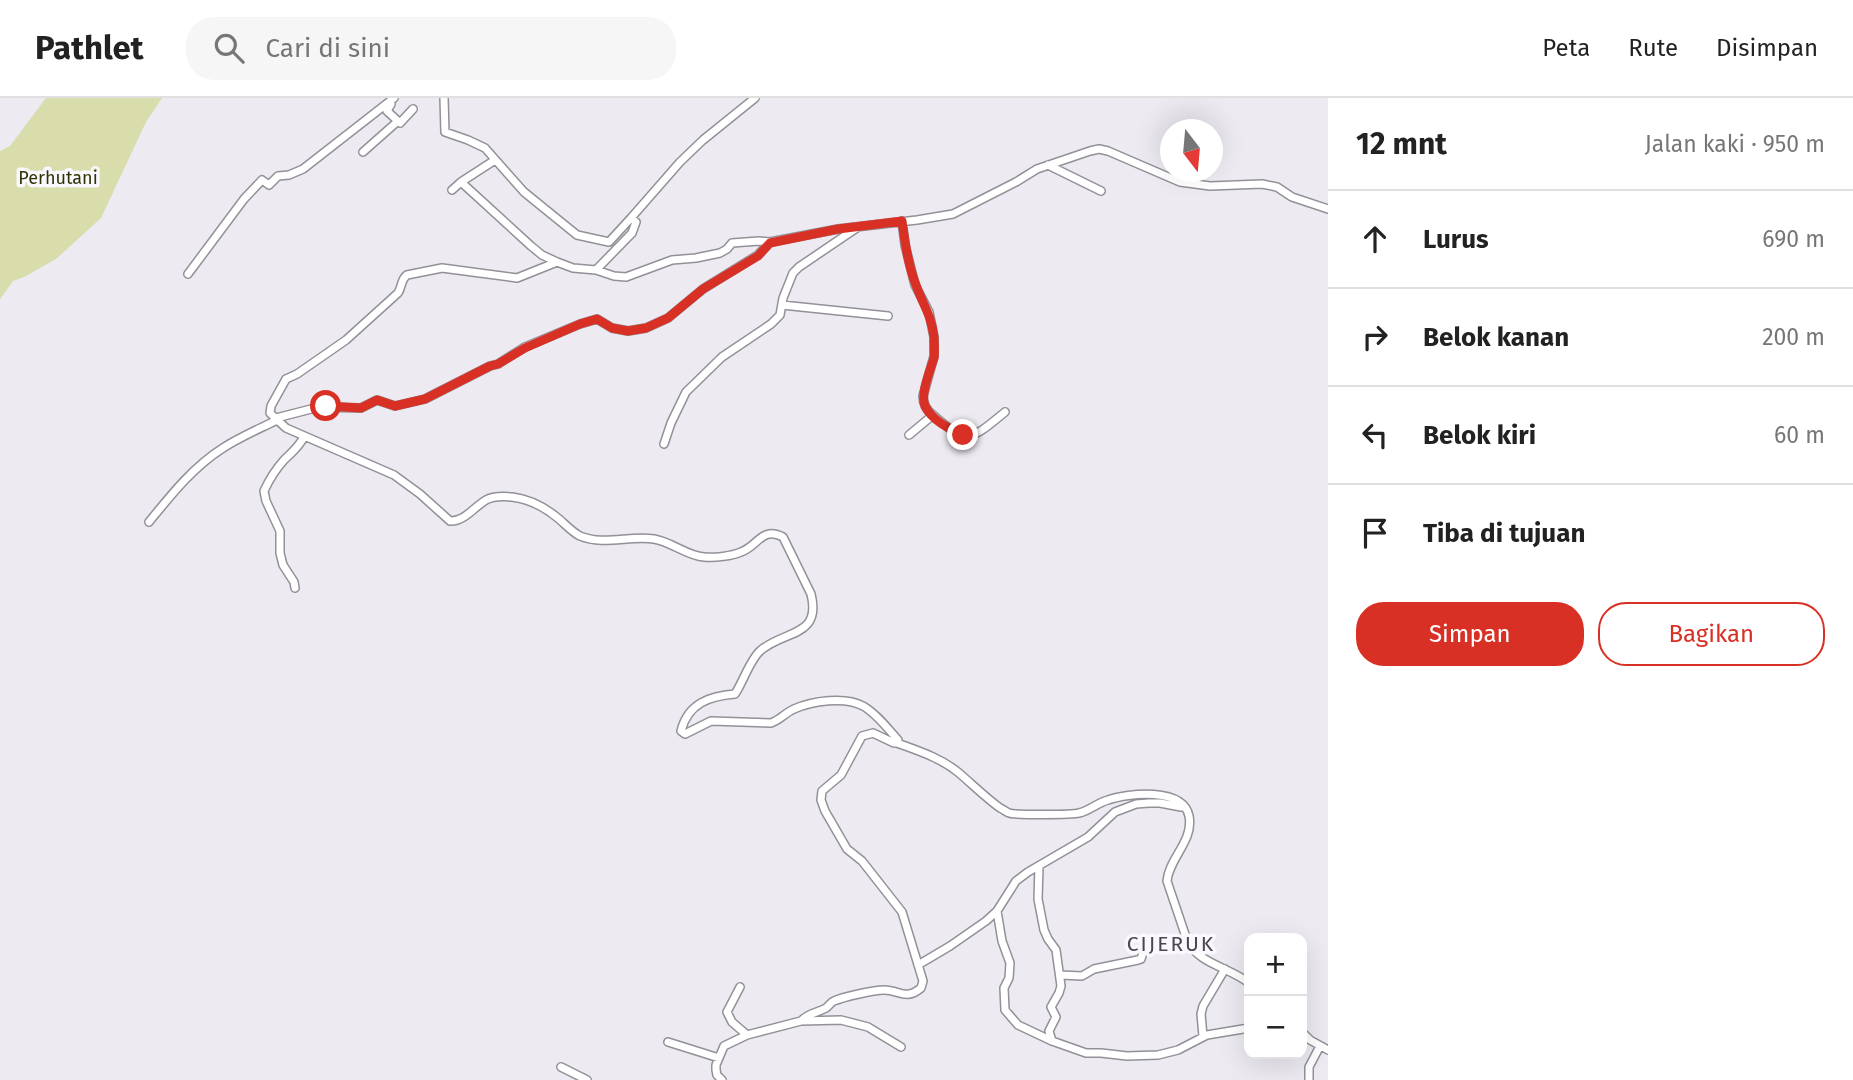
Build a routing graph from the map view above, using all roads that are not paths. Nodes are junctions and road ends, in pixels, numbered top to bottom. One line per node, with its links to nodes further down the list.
1 (395, 98): 5 (street); 19 (street)
2 (444, 98): 7 (street)
3 (755, 98): 13 (street)
4 (413, 109): 5 (street)
5 (398, 121): 6 (street)
6 (363, 152)
7 (495, 160): 9 (street); 13 (street)
8 (1048, 165): 11 (street); 12 (street); 14 (street)
9 (461, 182): 10 (street); 17 (street)
10 (452, 190)
11 (1101, 191)
12 (1328, 209)
13 (631, 218): 18 (street)
14 (902, 221): 15 (street); 23 (street)
15 (858, 227): 16 (street); 20 (street)
16 (770, 243): 18 (street); 24 (street)
17 (557, 262): 18 (street); 24 (street)
18 (596, 270)
19 (188, 274)
20 (782, 305): 21 (street); 27 (street)
21 (888, 316)
22 (1005, 412): 23 (street)
23 (933, 415): 25 (street)
24 (276, 419): 26 (street); 28 (street)
25 (909, 435)
26 (304, 437): 29 (street); 30 (street)
27 (664, 444)
28 (149, 522)
29 (295, 588)
30 (897, 743): 31 (street); 35 (street)
31 (1184, 807): 32 (street); 36 (street)
32 (1039, 866): 33 (street); 37 (street)
33 (997, 911): 35 (street); 45 (street)
34 (1144, 949): 37 (street)
35 (918, 965): 40 (street)
36 (1225, 969): 38 (street); 43 (street)
37 (1060, 975): 45 (street)
38 (1244, 979)
39 (740, 987): 42 (street)
40 (801, 1021): 42 (street); 48 (street)
41 (1244, 1029): 43 (street)
42 (747, 1035): 50 (street)
43 (1203, 1036): 45 (street)
44 (1307, 1036): 47 (street)
45 (1052, 1041)
46 (668, 1042): 50 (street)
47 (1320, 1046): 49 (street); 54 (street)
48 (901, 1047)
49 (1328, 1050)
50 (719, 1058): 53 (street)
51 (561, 1067): 52 (street)
52 (587, 1080)
53 (722, 1080)
54 (1309, 1080)

